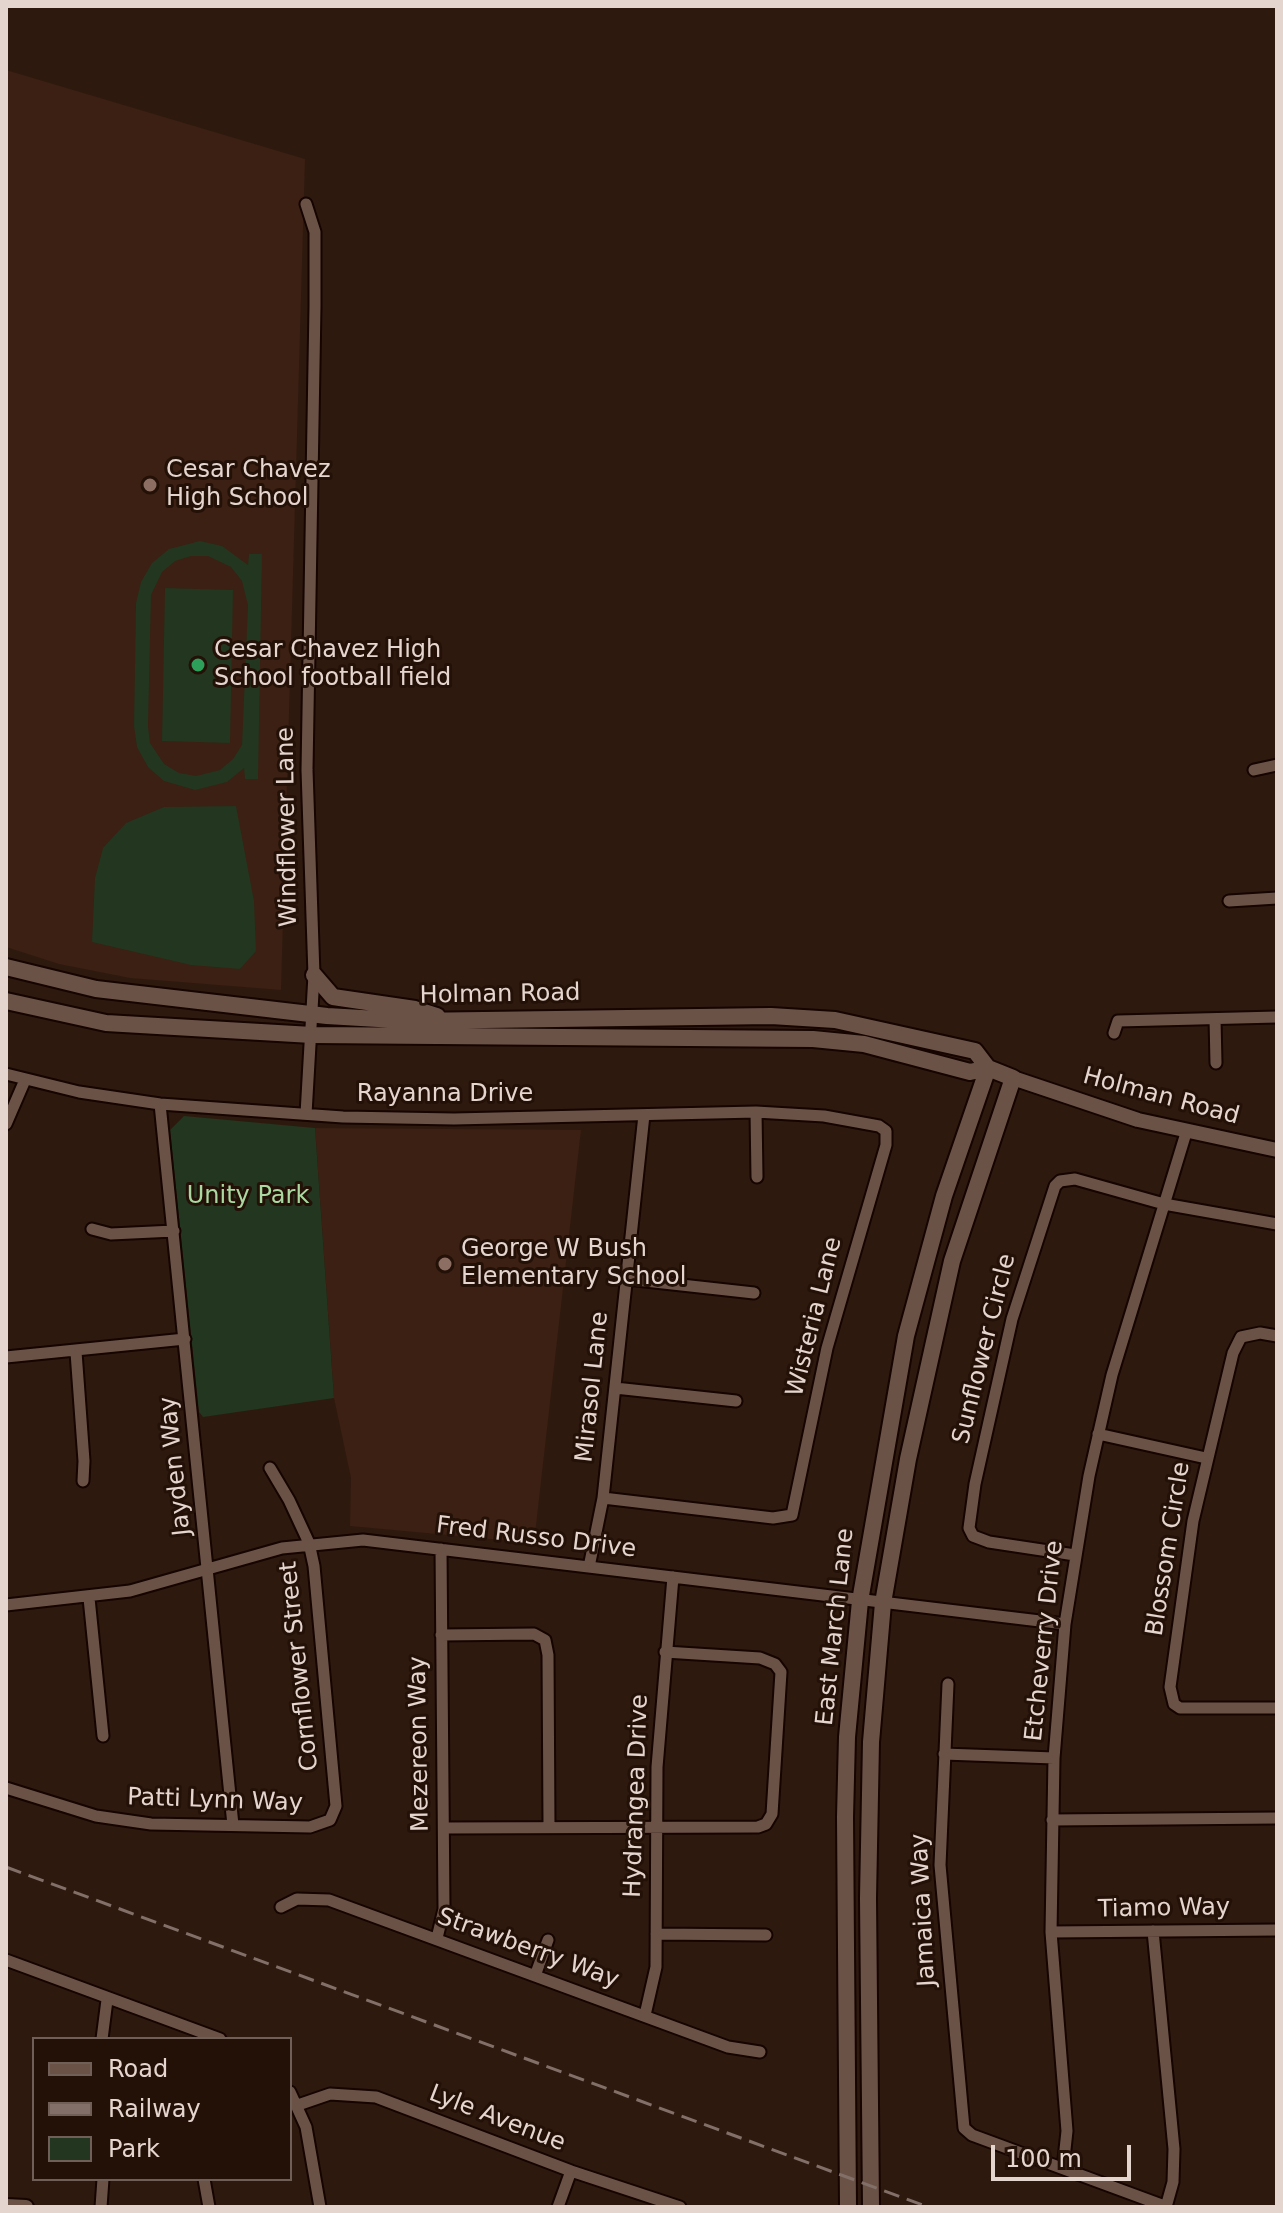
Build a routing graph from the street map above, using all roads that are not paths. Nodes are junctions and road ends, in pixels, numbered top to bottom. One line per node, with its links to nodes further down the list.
1 (306, 204): 7 (street, Windflower Lane)
2 (1277, 765): 3 (street)
3 (1254, 770)
4 (1277, 898): 5 (street)
5 (1229, 901)
6 (6, 967): 9 (main road, Holman Road)
7 (314, 975): 9 (street, Windflower Lane); 12 (main road)
8 (6, 1001): 14 (main road, Holman Road)
9 (313, 1014): 12 (main road, Holman Road); 14 (street, Windflower Lane)
10 (1277, 1017): 11 (street)
11 (1215, 1019): 13 (street); 15 (street)
12 (450, 1020): 16 (main road, Holman Road)
13 (1114, 1033)
14 (312, 1035): 16 (main road, Holman Road); 22 (street, Windflower Lane)
15 (1216, 1063)
16 (988, 1068): 18 (main road, Holman Road); 53 (main road, East March Lane)
17 (6, 1074): 19 (street, Rayanna Drive)
18 (1013, 1078): 26 (street, Holman Road); 54 (main road, East March Lane)
19 (25, 1080): 20 (street, Rayanna Drive); 24 (street)
20 (160, 1104): 22 (street, Rayanna Drive); 32 (street, Jayden Way)
21 (756, 1112): 23 (street, Rayanna Drive); 25 (street, Rayanna Drive); 28 (street)
22 (306, 1114): 23 (street, Rayanna Drive)
23 (644, 1115): 33 (street, Mirasol Lane)
24 (6, 1124)
25 (886, 1131): 45 (street, Wisteria Lane)
26 (1186, 1133): 27 (street, Holman Road); 29 (street, Etcheverry Drive)
27 (1277, 1150)
28 (757, 1177)
29 (1164, 1204): 30 (street); 41 (street, Etcheverry Drive); 48 (street, Sunflower Circle)
30 (1277, 1224)
31 (92, 1229): 32 (street)
32 (174, 1231): 36 (street, Jayden Way)
33 (627, 1279): 34 (street); 39 (street, Mirasol Lane)
34 (754, 1293)
35 (1277, 1336): 42 (street, Blossom Circle)
36 (185, 1339): 37 (street); 50 (street, Jayden Way)
37 (76, 1352): 38 (street); 44 (street)
38 (6, 1357)
39 (615, 1388): 40 (street); 45 (street, Mirasol Lane)
40 (736, 1401)
41 (1098, 1434): 42 (street); 48 (street, Etcheverry Drive)
42 (1206, 1458): 60 (street, Blossom Circle)
43 (270, 1468): 46 (street, Cornflower Street)
44 (83, 1481)
45 (603, 1498): 49 (street, Mirasol Lane)
46 (309, 1543): 47 (street, Fred Russo Drive); 50 (street, Fred Russo Drive); 66 (street, Cornflower Street)
47 (441, 1549): 49 (street, Fred Russo Drive); 57 (street, Mezereon Way)
48 (1075, 1555): 56 (street, Etcheverry Drive)
49 (589, 1567): 51 (street, Fred Russo Drive)
50 (209, 1569): 52 (street, Fred Russo Drive); 68 (street, Jayden Way)
51 (673, 1577): 53 (street, Fred Russo Drive); 58 (street, Hydrangea Drive)
52 (89, 1598): 55 (street, Fred Russo Drive); 61 (street)
53 (860, 1601): 54 (street, Fred Russo Drive); 100 (main road, East March Lane)
54 (883, 1603): 56 (street, Fred Russo Drive); 101 (main road, East March Lane)
55 (6, 1605)
56 (1065, 1624): 63 (street, Etcheverry Drive)
57 (441, 1635): 69 (street); 71 (street, Mezereon Way)
58 (665, 1652): 70 (street, Hydrangea Drive); 70 (street)
59 (948, 1684): 62 (street, Jamaica Way)
60 (1277, 1708)
61 (103, 1736)
62 (944, 1754): 63 (street); 89 (street, Jamaica Way)
63 (1054, 1758): 67 (street, Etcheverry Drive)
64 (6, 1788): 68 (street, Patti Lynn Way)
65 (1277, 1818): 67 (street)
66 (330, 1820): 68 (street, Patti Lynn Way)
67 (1052, 1820): 75 (street, Etcheverry Drive)
68 (233, 1825)
69 (549, 1826): 70 (street); 71 (street)
70 (656, 1826): 76 (street, Hydrangea Drive)
71 (444, 1828): 78 (street, Mezereon Way)
72 (281, 1907): 78 (street, Strawberry Way)
73 (1277, 1930): 74 (street, Tiamo Way)
74 (1153, 1931): 75 (street, Tiamo Way); 102 (street)
75 (1051, 1932): 89 (street, Etcheverry Drive)
76 (656, 1934): 77 (street); 83 (street, Hydrangea Drive)
77 (766, 1935)
78 (437, 1938): 81 (street, Strawberry Way)
79 (548, 1940): 81 (street)
80 (6, 1961): 82 (street)
81 (535, 1976): 83 (street, Strawberry Way)
82 (107, 2000): 84 (street); 85 (street)
83 (645, 2015): 86 (street, Strawberry Way)
84 (102, 2037)
85 (211, 2037)
86 (760, 2052)
87 (292, 2095): 88 (street)
88 (298, 2105): 90 (street, Lyle Avenue); 97 (street)
89 (1063, 2168): 102 (street)
90 (571, 2171): 98 (street); 99 (street, Lyle Avenue)
91 (103, 2181): 95 (street)
92 (204, 2181): 96 (street)
93 (6, 2206): 94 (street)
94 (26, 2207)
95 (101, 2207)
96 (209, 2207)
97 (320, 2207)
98 (558, 2207)
99 (680, 2207)
100 (848, 2207)
101 (871, 2207)
102 (1167, 2207)

